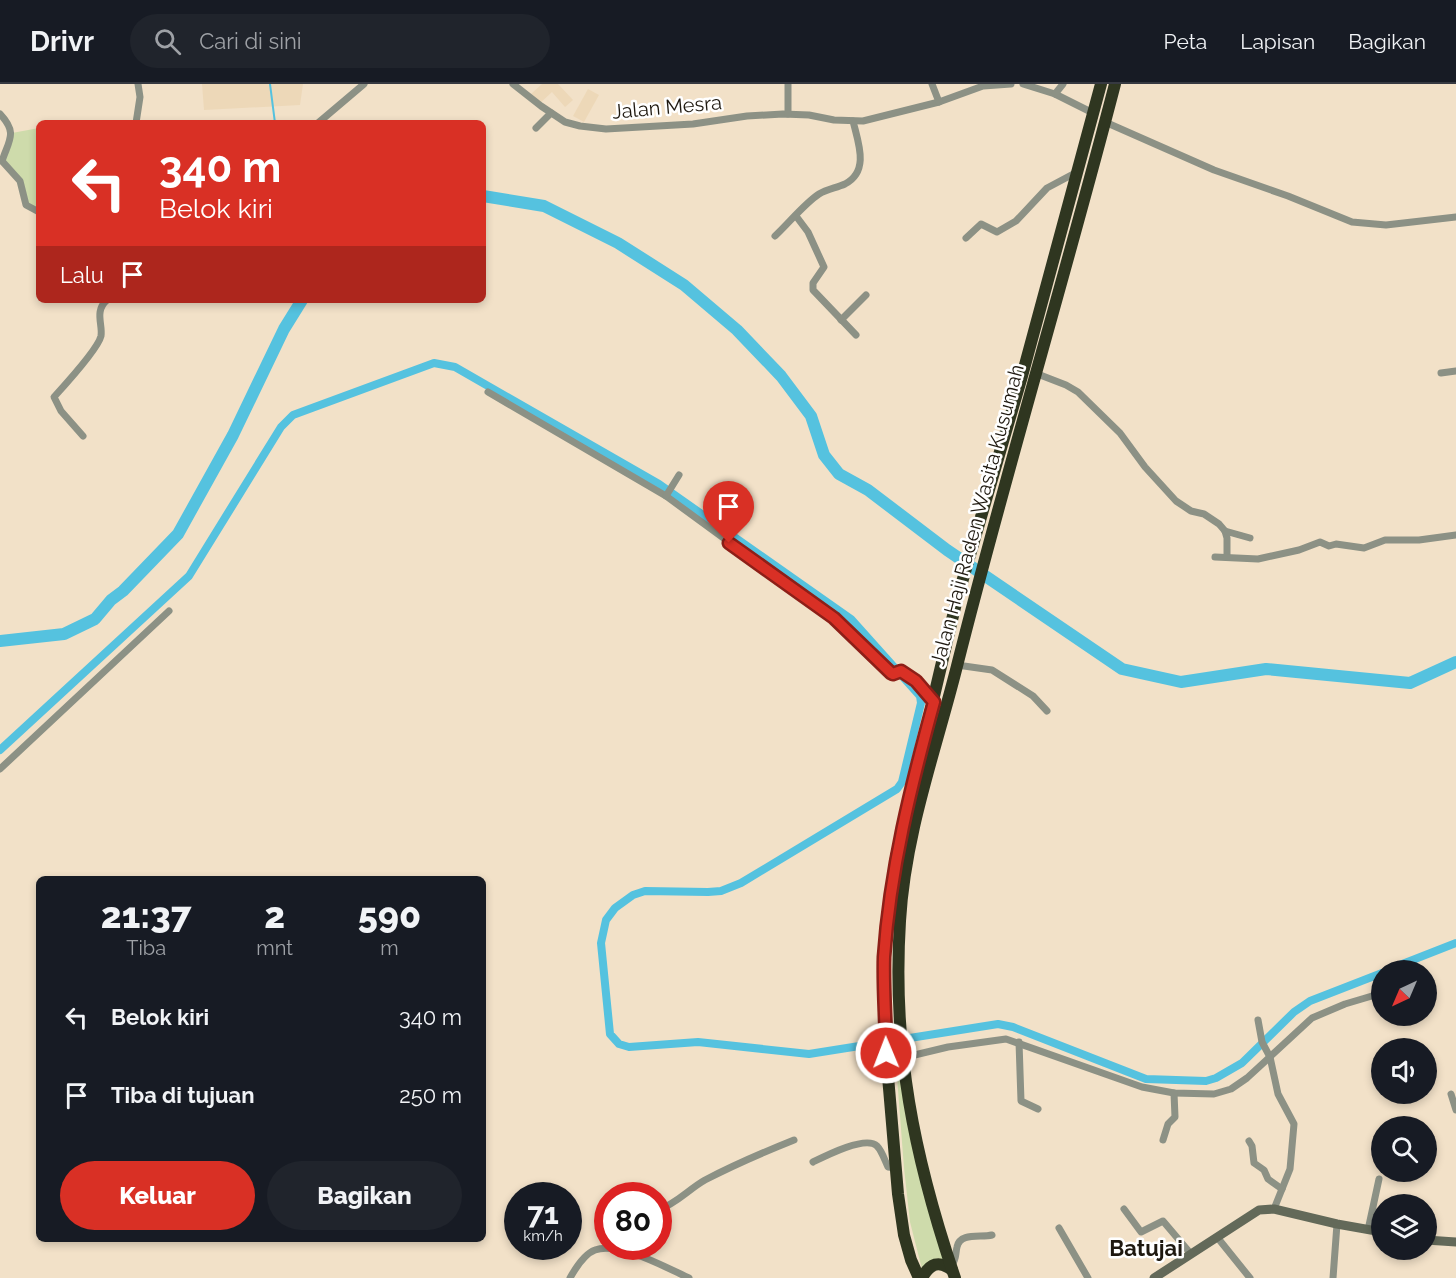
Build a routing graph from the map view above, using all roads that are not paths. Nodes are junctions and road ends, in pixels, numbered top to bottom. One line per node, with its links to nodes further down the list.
1 (138, 84): 17 (street)
2 (364, 84): 18 (street)
3 (513, 84): 14 (street, Jalan Mesra)
4 (788, 84): 16 (street)
5 (932, 84): 12 (street)
6 (1011, 84): 12 (street, Jalan Mesra)
7 (1026, 84): 11 (street)
8 (1063, 84): 11 (street)
9 (1101, 84): 13 (highway, Jalan Haji Raden Wasita Kusumah)
10 (1115, 84): 20 (highway, Jalan Haji Raden Wasita Kusumah)
11 (1055, 94): 13 (street)
12 (939, 102): 19 (street, Jalan Mesra)
13 (1090, 111): 23 (highway, Jalan Haji Raden Wasita Kusumah)
14 (551, 113): 16 (street, Jalan Mesra); 21 (street)
15 (0, 114): 22 (street)
16 (788, 114): 19 (street, Jalan Mesra)
17 (136, 120)
18 (322, 120)
19 (853, 121): 26 (street)
20 (1105, 122): 24 (highway, Jalan Haji Raden Wasita Kusumah); 27 (street)
21 (536, 128)
22 (1, 162): 25 (street)
23 (1079, 171): 24 (highway, Jalan Haji Raden Wasita Kusumah); 29 (street)
24 (1078, 194): 35 (highway, Jalan Haji Raden Wasita Kusumah); 48 (highway, Jalan Haji Raden Wasita Kusumah)
25 (36, 210)
26 (796, 216): 28 (street); 32 (street)
27 (1456, 217)
28 (775, 236)
29 (966, 238)
30 (866, 295): 32 (street)
31 (104, 303): 38 (street)
32 (841, 320): 33 (street)
33 (856, 335)
34 (1456, 371): 36 (street)
35 (1035, 373): 41 (street); 47 (highway, Jalan Haji Raden Wasita Kusumah)
36 (1441, 373)
37 (488, 392): 40 (street)
38 (83, 436)
39 (679, 475): 40 (street)
40 (666, 495): 48 (street)
41 (1225, 531): 43 (street); 45 (street)
42 (1456, 535): 45 (street)
43 (1250, 538)
44 (1215, 557): 45 (street)
45 (1227, 558)
46 (169, 611): 50 (street)
47 (957, 665): 49 (street); 51 (highway, Jalan Haji Raden Wasita Kusumah)
48 (934, 702): 51 (highway, Jalan Haji Raden Wasita Kusumah)
49 (1047, 711)
50 (0, 769)
51 (902, 857): 56 (highway, Jalan Haji Raden Wasita Kusumah); 65 (highway, Jalan Haji Raden Wasita Kusumah)
52 (1371, 996): 55 (street)
53 (1258, 1020): 55 (street)
54 (1019, 1042): 56 (street); 57 (street); 59 (street)
55 (1269, 1055): 57 (street); 67 (street)
56 (902, 1056): 82 (highway, Jalan Haji Raden Wasita Kusumah)
57 (1174, 1093): 62 (street)
58 (1451, 1094): 60 (street)
59 (1038, 1109)
60 (1456, 1110)
61 (794, 1140): 68 (street)
62 (1163, 1140)
63 (1249, 1142): 67 (street)
64 (813, 1162): 65 (street)
65 (896, 1168): 85 (highway, Jalan Haji Raden Wasita Kusumah)
66 (1378, 1182): 73 (street)
67 (1282, 1188): 70 (street)
68 (672, 1204)
69 (1124, 1209): 80 (street)
70 (1274, 1209): 71 (main road); 76 (main road)
71 (1337, 1224): 73 (main road); 89 (street)
72 (1059, 1228): 86 (street)
73 (1368, 1230): 74 (main road)
74 (1371, 1230)
75 (992, 1235): 82 (street)
76 (1216, 1237): 80 (main road); 88 (street)
77 (1437, 1241): 78 (main road)
78 (1456, 1242)
79 (594, 1250): 83 (street)
80 (1191, 1254): 87 (main road)
81 (652, 1260): 84 (street)
82 (953, 1271): 85 (highway)
83 (570, 1278)
84 (689, 1278)
85 (921, 1278)
86 (1088, 1278)
87 (1154, 1278)
88 (1250, 1278)
89 (1332, 1278)

